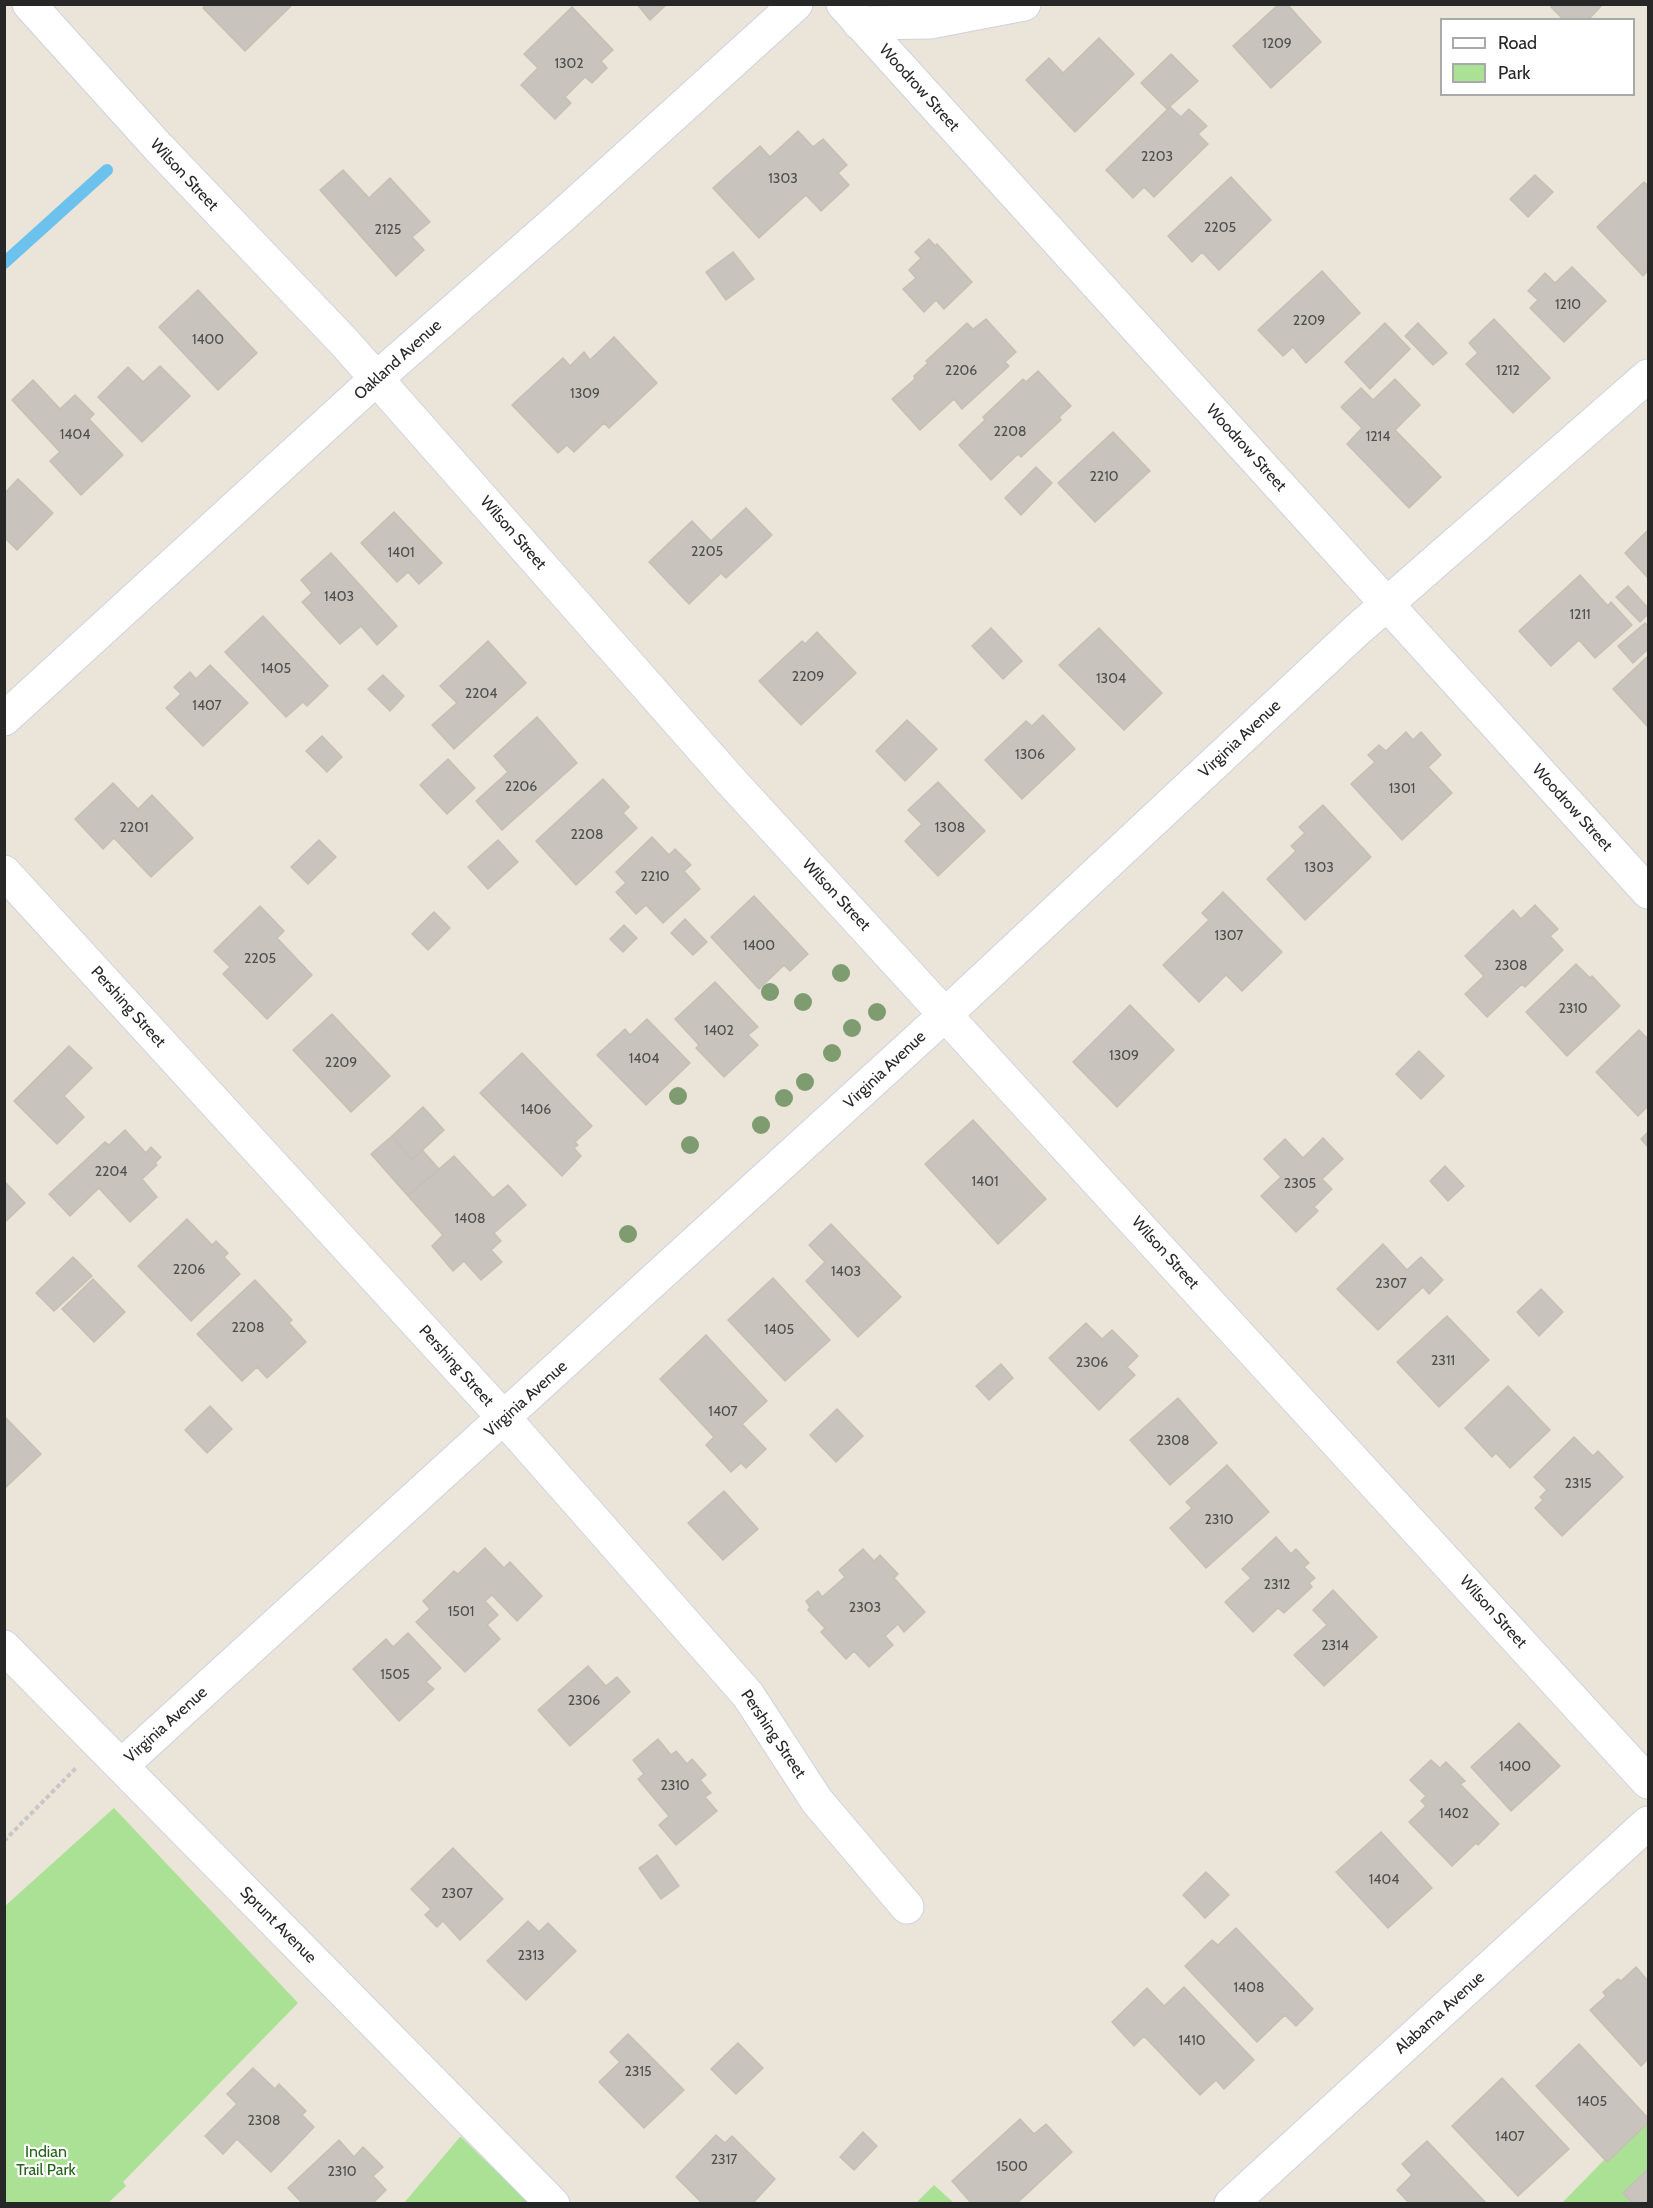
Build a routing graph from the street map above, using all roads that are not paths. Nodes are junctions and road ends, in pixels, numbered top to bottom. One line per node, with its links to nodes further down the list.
1 (29, 4): 6 (street, Wilson Street)
2 (796, 4): 6 (street, Oakland Avenue)
3 (1024, 4): 4 (street)
4 (851, 14): 7 (street, Woodrow Street)
5 (1648, 376): 7 (street, Virginia Avenue)
6 (376, 378): 8 (street, Oakland Avenue); 11 (street, Wilson Street)
7 (1387, 604): 10 (street, Woodrow Street); 11 (street, Virginia Avenue)
8 (4, 718)
9 (4, 872): 12 (street, Pershing Street)
10 (1648, 892)
11 (946, 1014): 12 (street, Virginia Avenue); 15 (street, Wilson Street)
12 (504, 1418): 14 (street, Virginia Avenue); 17 (street, Pershing Street)
13 (4, 1647): 14 (street, Sprunt Avenue)
14 (110, 1755): 18 (street, Sprunt Avenue)
15 (1648, 1782)
16 (1648, 1823): 19 (street, Alabama Avenue)
17 (907, 1907)
18 (553, 2204)
19 (1231, 2204)

